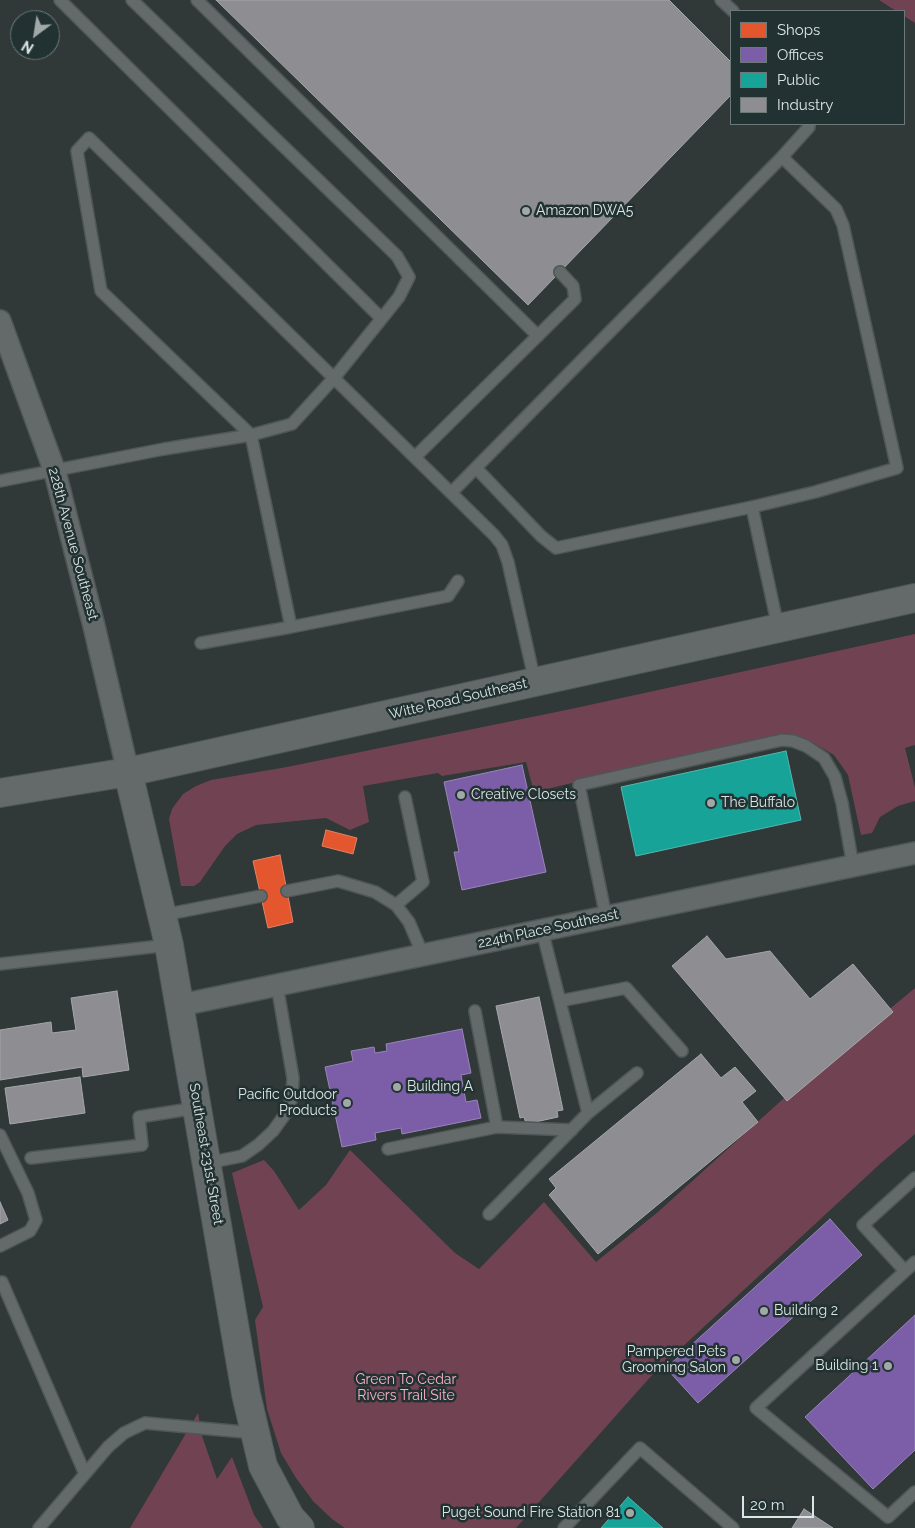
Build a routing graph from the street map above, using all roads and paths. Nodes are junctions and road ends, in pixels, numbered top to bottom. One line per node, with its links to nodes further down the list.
1 (60, 0): 9 (lane)
2 (132, 0): 9 (lane)
3 (197, 0): 11 (lane)
4 (722, 0): 5 (lane)
5 (732, 10)
6 (809, 125): 7 (lane)
7 (782, 157): 15 (lane); 19 (lane)
8 (560, 272): 11 (lane)
9 (381, 318): 12 (lane)
10 (0, 321): 16 (street, 228th Avenue Southeast)
11 (538, 336): 14 (lane)
12 (334, 378): 13 (lane); 13 (lane); 14 (lane)
13 (251, 435): 16 (lane); 22 (lane)
14 (415, 457): 18 (lane)
15 (476, 468): 18 (lane); 19 (lane)
16 (56, 472): 17 (lane); 26 (street, 228th Avenue Southeast)
17 (0, 482)
18 (452, 492): 25 (lane)
19 (752, 506): 23 (lane)
20 (458, 581): 22 (lane)
21 (915, 598): 23 (street, Witte Road Southeast)
22 (291, 627): 24 (lane)
23 (778, 627): 25 (street, Witte Road Southeast)
24 (201, 644)
25 (535, 682): 26 (street, Witte Road Southeast)
26 (128, 772): 27 (street, Witte Road Southeast); 34 (street, Southeast 231st Street)
27 (0, 793)
28 (405, 797): 33 (lane)
29 (915, 853): 30 (street, 224th Place Southeast)
30 (853, 866): 35 (street, 224th Place Southeast); 35 (lane)
31 (287, 891): 33 (lane)
32 (261, 896): 34 (lane)
33 (396, 905): 38 (lane)
34 (163, 915): 37 (street, Southeast 231st Street)
35 (606, 917): 36 (street, 224th Place Southeast)
36 (542, 930): 38 (street, 224th Place Southeast); 41 (lane)
37 (169, 945): 39 (lane); 42 (street, Southeast 231st Street)
38 (423, 955): 40 (street, 224th Place Southeast)
39 (0, 964)
40 (277, 985): 42 (street, 224th Place Southeast); 53 (lane)
41 (560, 1001): 44 (lane); 47 (lane)
42 (181, 1005): 46 (street, Southeast 231st Street)
43 (475, 1011): 48 (lane)
44 (682, 1051)
45 (637, 1073): 47 (lane)
46 (198, 1108): 52 (lane); 53 (street, Southeast 231st Street)
47 (588, 1114): 49 (lane)
48 (497, 1127): 49 (lane); 51 (lane)
49 (572, 1130): 55 (lane)
50 (0, 1135): 56 (lane)
51 (388, 1149)
52 (32, 1158)
53 (207, 1163): 60 (street, Southeast 231st Street)
54 (915, 1178): 58 (lane)
55 (489, 1214)
56 (0, 1246)
57 (915, 1262): 58 (lane)
58 (905, 1271): 62 (lane)
59 (0, 1283): 61 (lane)
60 (255, 1433): 61 (lane); 64 (street, Southeast 231st Street)
61 (85, 1474): 63 (lane)
62 (915, 1492)
63 (39, 1528)
64 (300, 1528)
65 (564, 1528): 66 (lane)
66 (733, 1528)

